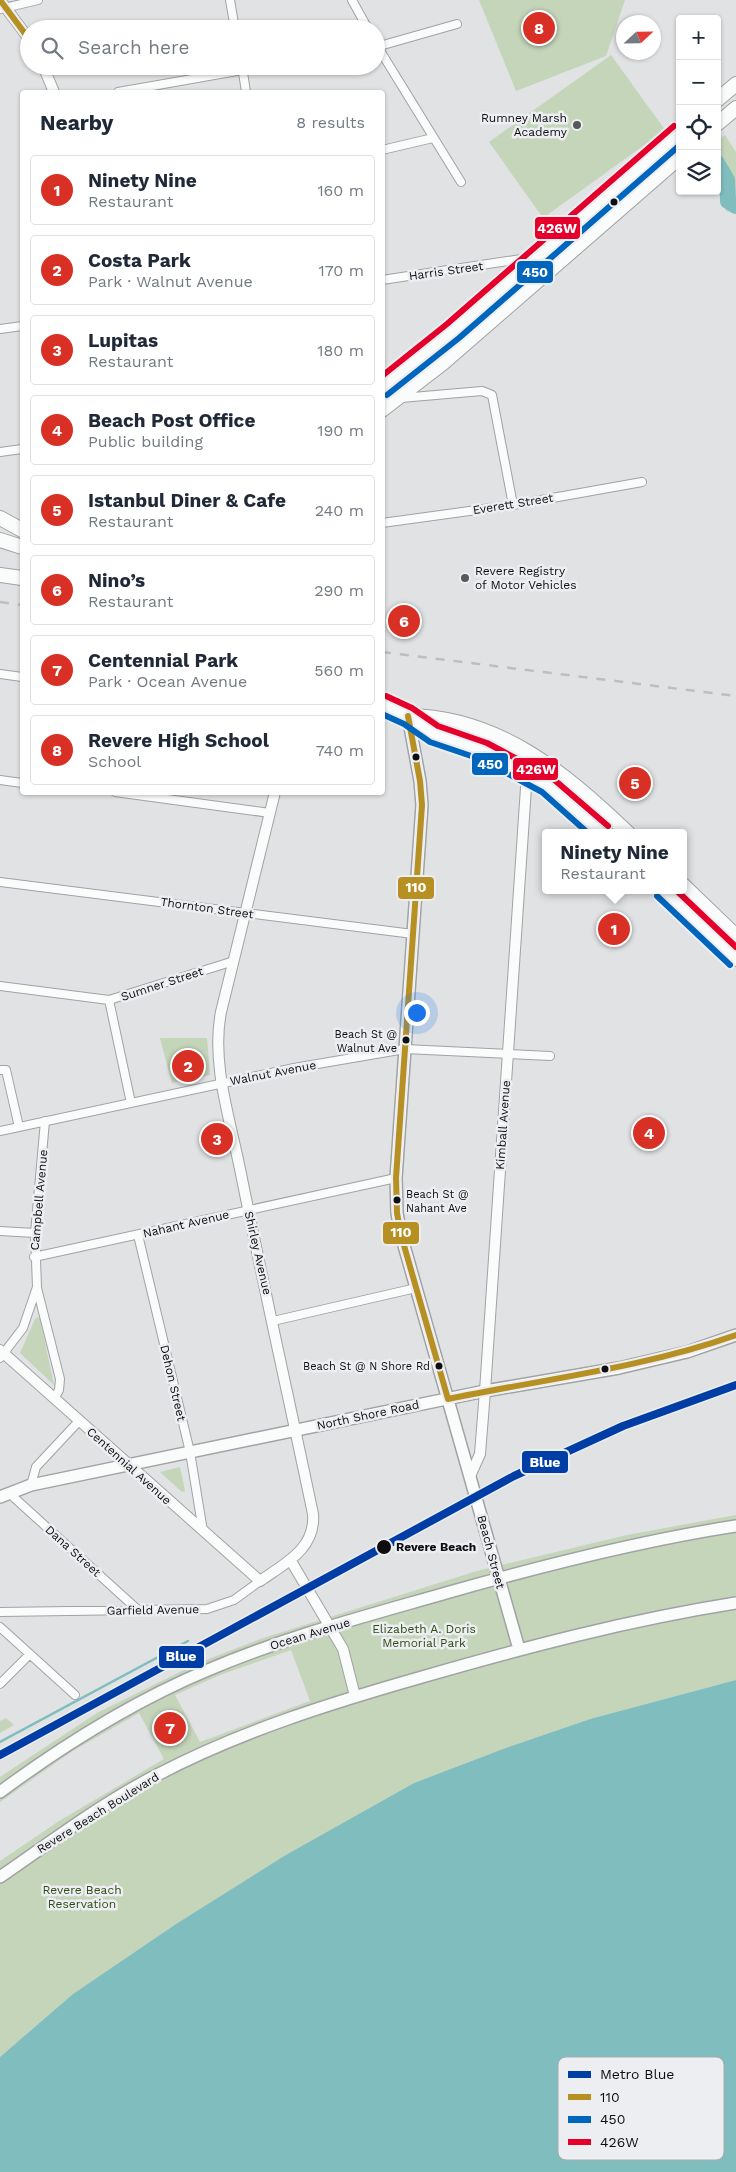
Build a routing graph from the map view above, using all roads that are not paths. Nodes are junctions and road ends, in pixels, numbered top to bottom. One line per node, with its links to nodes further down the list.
1 (38, 0): 4 (street)
2 (230, 0): 5 (street)
3 (352, 0): 6 (street)
4 (2, 5): 8 (street)
5 (233, 20)
6 (363, 20)
7 (457, 24): 9 (street)
8 (20, 28)
9 (385, 44)
10 (385, 59): 22 (street)
11 (47, 75): 15 (street)
12 (206, 75): 16 (street)
13 (243, 75): 17 (street)
14 (736, 84): 18 (highway)
15 (53, 90)
16 (128, 90)
17 (246, 90)
18 (721, 97)
19 (736, 108): 20 (highway)
20 (721, 121)
21 (676, 136): 26 (highway)
22 (433, 138): 23 (street); 25 (street)
23 (385, 149)
24 (676, 160): 31 (highway)
25 (461, 182)
26 (539, 256): 27 (street, Harris Street); 30 (highway)
27 (385, 280)
28 (20, 326): 29 (street)
29 (0, 329)
30 (385, 386)
31 (399, 398): 32 (highway); 36 (street)
32 (385, 408)
33 (20, 450): 34 (street)
34 (0, 452)
35 (642, 482): 36 (street, Everett Street)
36 (513, 505): 38 (street, Everett Street)
37 (0, 518): 40 (highway)
38 (385, 523)
39 (0, 526): 41 (highway)
40 (20, 530)
41 (20, 531)
42 (0, 540): 43 (highway)
43 (20, 546)
44 (0, 575): 45 (highway)
45 (20, 578)
46 (0, 674): 47 (street)
47 (20, 677)
48 (385, 705): 49 (highway)
49 (408, 716): 50 (highway); 57 (highway); 62 (main road, Beach Street)
50 (527, 773): 56 (highway); 69 (street, Kimball Avenue)
51 (0, 780): 52 (street)
52 (20, 783)
53 (137, 795): 55 (street)
54 (275, 795): 55 (street, Shirley Avenue)
55 (270, 813): 61 (street, Shirley Avenue)
56 (598, 829)
57 (624, 829)
58 (0, 882): 61 (street, Thornton Street)
59 (687, 889): 63 (highway)
60 (667, 894): 64 (highway)
61 (245, 914): 62 (street, Thornton Street); 65 (street, Shirley Avenue)
62 (413, 934): 68 (main road, Beach Street)
63 (736, 936)
64 (736, 959)
65 (234, 961): 67 (street, Sumner Street); 72 (street, Shirley Avenue)
66 (0, 986): 67 (street, Sumner Street)
67 (109, 1000): 73 (street)
68 (405, 1048): 69 (street, Walnut Avenue); 72 (street, Walnut Avenue); 77 (main road, Beach Street)
69 (508, 1053): 70 (street, Walnut Avenue); 88 (street, Kimball Avenue)
70 (550, 1056)
71 (0, 1070): 75 (street)
72 (223, 1083): 73 (street, Walnut Avenue); 78 (street, Shirley Avenue)
73 (131, 1103): 74 (street, Walnut Avenue)
74 (45, 1121): 75 (street, Walnut Avenue); 80 (street, Campbell Avenue)
75 (19, 1127): 76 (street, Walnut Avenue)
76 (0, 1131)
77 (396, 1178): 78 (street, Nahant Avenue); 84 (main road, Beach Street)
78 (248, 1210): 81 (street, Nahant Avenue); 85 (street, Shirley Avenue)
79 (0, 1231): 80 (street)
80 (34, 1233): 82 (street, Campbell Avenue)
81 (138, 1235): 82 (street, Nahant Avenue); 93 (street, Dehon Street)
82 (34, 1258): 83 (street, Campbell Avenue)
83 (37, 1287): 87 (street, Campbell Avenue); 89 (street)
84 (416, 1288): 85 (street); 90 (main road, Beach Street)
85 (273, 1322): 92 (street, Shirley Avenue)
86 (736, 1335): 88 (main road, North Shore Road)
87 (1, 1354): 89 (street, Centennial Avenue)
88 (485, 1391): 90 (main road, North Shore Road); 95 (street, Kimball Avenue)
89 (54, 1399): 91 (street, Centennial Avenue)
90 (448, 1399): 92 (main road, North Shore Road); 95 (main road, Beach Street)
91 (79, 1421): 94 (street, Centennial Avenue); 96 (street)
92 (295, 1430): 93 (main road, North Shore Road); 100 (street, Shirley Avenue)
93 (190, 1452): 94 (main road, North Shore Road); 99 (street, Dehon Street)
94 (129, 1465): 96 (main road, North Shore Road); 99 (street, Centennial Avenue)
95 (471, 1474): 101 (main road, Beach Street)
96 (31, 1485): 97 (main road, North Shore Road)
97 (4, 1495): 104 (street, Dana Street)
98 (736, 1526): 101 (main road, Ocean Avenue)
99 (203, 1532): 102 (street, Centennial Avenue)
100 (291, 1561): 102 (street, Garfield Avenue); 107 (street)
101 (499, 1578): 107 (main road, Ocean Avenue); 108 (main road, Beach Street)
102 (260, 1581): 104 (street, Garfield Avenue)
103 (736, 1603): 108 (main road, Revere Beach Boulevard)
104 (138, 1610): 105 (street, Garfield Avenue)
105 (0, 1612)
106 (0, 1627): 109 (street)
107 (330, 1628): 112 (street); 113 (main road, Ocean Avenue)
108 (519, 1649): 112 (main road, Revere Beach Boulevard)
109 (30, 1654): 110 (street); 111 (street)
110 (0, 1684)
111 (75, 1695)
112 (355, 1696): 114 (main road, Revere Beach Boulevard)
113 (0, 1792)
114 (0, 1877)

